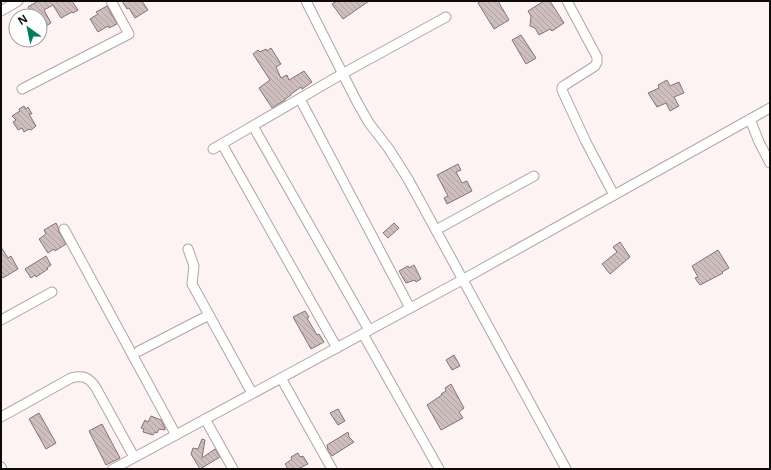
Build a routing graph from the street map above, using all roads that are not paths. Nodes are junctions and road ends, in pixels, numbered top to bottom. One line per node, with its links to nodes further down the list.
1 (18, 1): 5 (street)
2 (111, 1): 8 (street)
3 (306, 1): 7 (street)
4 (567, 1): 17 (street)
5 (1, 11)
6 (446, 17): 7 (street)
7 (342, 74): 9 (street); 19 (street)
8 (22, 89)
9 (300, 99): 12 (street); 23 (street)
10 (770, 108): 11 (street)
11 (750, 120): 15 (street); 17 (street)
12 (254, 126): 13 (street); 26 (street)
13 (222, 144): 14 (street); 27 (street)
14 (213, 149)
15 (770, 163)
16 (534, 176): 19 (street)
17 (614, 195): 21 (street)
18 (64, 229): 33 (street)
19 (436, 230): 21 (street)
20 (188, 249): 24 (street)
21 (462, 280): 23 (street); 39 (street)
22 (52, 292): 25 (street)
23 (410, 308): 26 (street)
24 (209, 314): 28 (street); 30 (street)
25 (1, 320)
26 (366, 332): 27 (street); 38 (street)
27 (337, 348): 29 (street)
28 (139, 351)
29 (281, 378): 30 (street); 37 (street)
30 (252, 393): 32 (street)
31 (1, 417): 34 (street)
32 (205, 419): 33 (street); 36 (street)
33 (176, 434): 34 (street)
34 (134, 457): 35 (street)
35 (113, 469)
36 (233, 469)
37 (332, 469)
38 (439, 469)
39 (566, 469)

